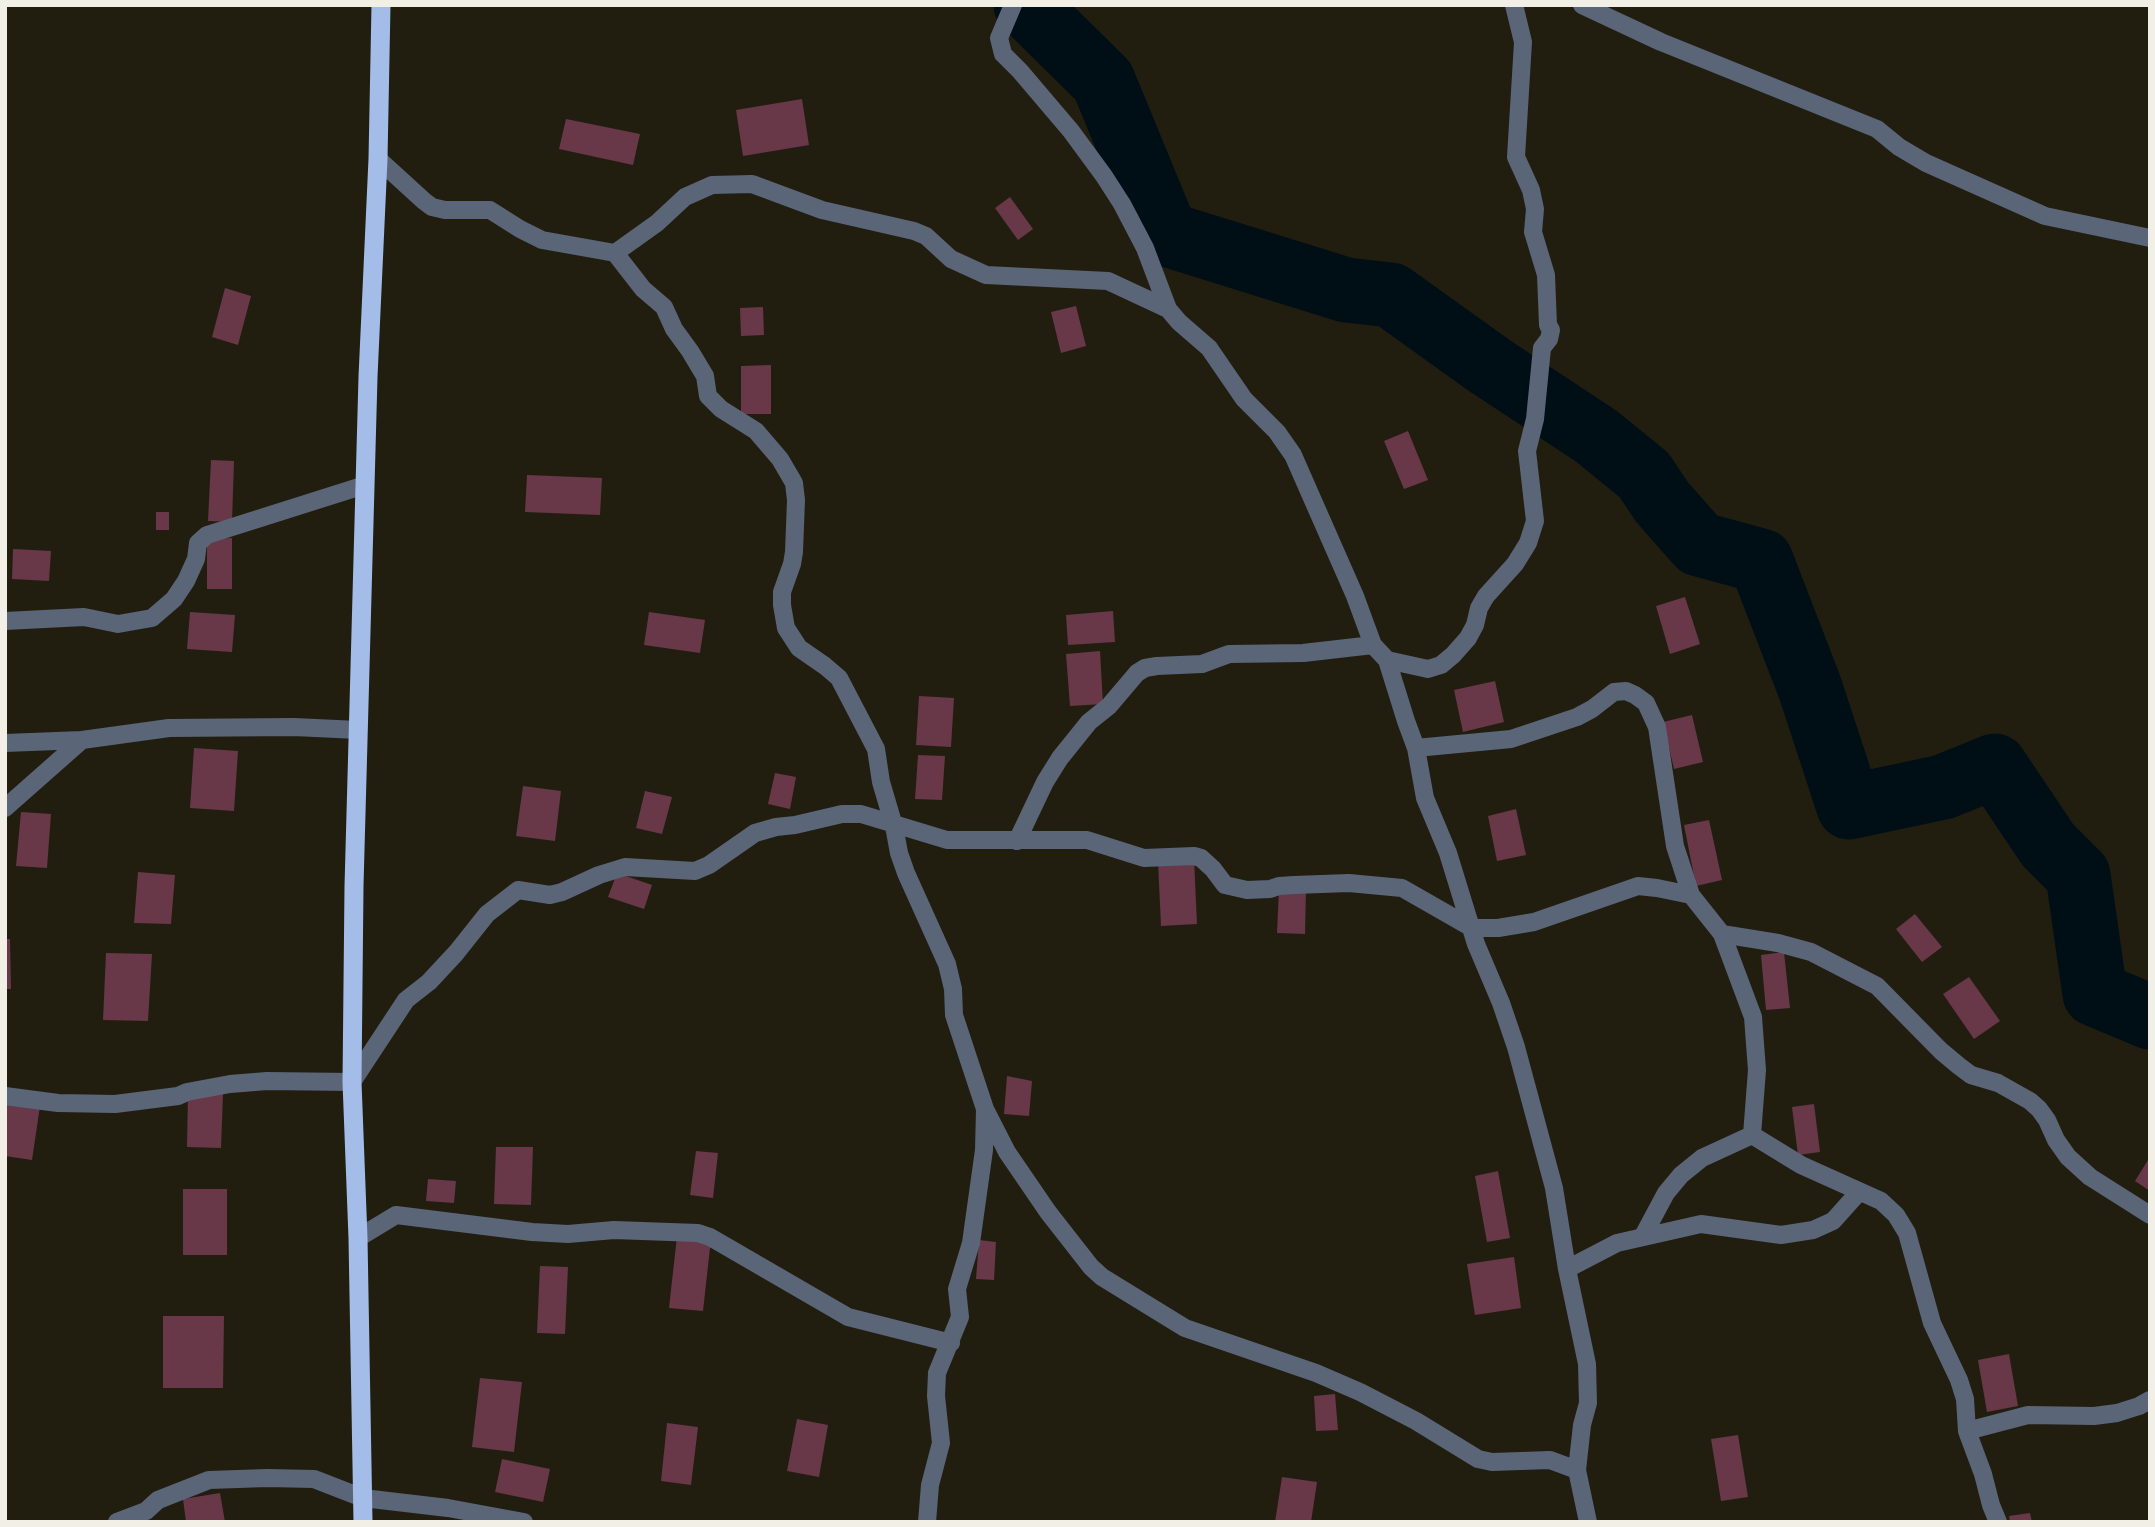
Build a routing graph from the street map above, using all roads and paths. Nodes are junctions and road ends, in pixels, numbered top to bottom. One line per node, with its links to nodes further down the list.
1 (381, 5): 5 (highway)
2 (1013, 5): 8 (street)
3 (1514, 5): 12 (street)
4 (1582, 5): 6 (street)
5 (378, 159): 7 (street); 9 (highway)
6 (2150, 238)
7 (615, 253): 8 (street); 18 (street)
8 (1168, 309): 11 (street)
9 (365, 485): 10 (street); 13 (highway)
10 (5, 621)
11 (1373, 645): 12 (street); 19 (street)
12 (1387, 660): 16 (street)
13 (358, 730): 14 (street); 23 (highway)
14 (82, 740): 15 (street); 17 (street)
15 (5, 743)
16 (1416, 748): 20 (street); 21 (street)
17 (5, 808)
18 (894, 826): 19 (street); 23 (street); 25 (street)
19 (1017, 841): 21 (street)
20 (1691, 895): 21 (street); 22 (street)
21 (1472, 928): 31 (street)
22 (1721, 934): 26 (street); 28 (street)
23 (352, 1082): 24 (street); 30 (highway)
24 (5, 1096)
25 (985, 1109): 32 (street); 35 (street)
26 (1752, 1135): 27 (street); 29 (street)
27 (1859, 1192): 29 (street); 34 (street)
28 (2150, 1215)
29 (1643, 1236): 31 (street)
30 (358, 1238): 32 (street); 36 (highway)
31 (1567, 1269): 35 (street)
32 (951, 1343): 40 (street)
33 (2150, 1400): 34 (street)
34 (1967, 1431): 42 (street)
35 (1577, 1470): 41 (street)
36 (363, 1497): 37 (street); 38 (highway); 39 (street)
37 (117, 1522)
38 (363, 1522)
39 (524, 1522)
40 (927, 1522)
41 (1588, 1522)
42 (1997, 1522)

